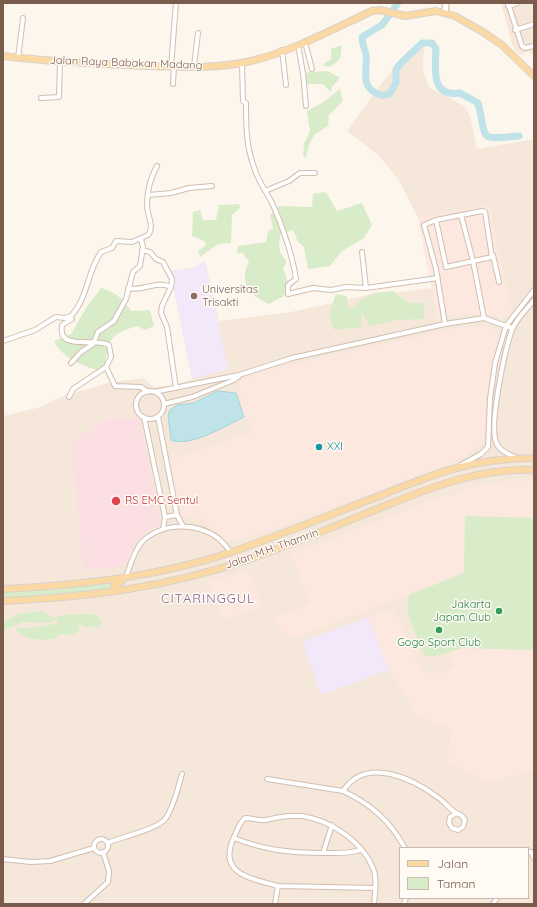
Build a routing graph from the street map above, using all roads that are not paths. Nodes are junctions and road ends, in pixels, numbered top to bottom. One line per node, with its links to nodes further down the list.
1 (176, 3): 19 (street)
2 (446, 3): 5 (street)
3 (518, 3): 4 (street)
4 (508, 4): 8 (street)
5 (445, 13): 10 (main road, Jalan Raya Babakan Madang); 21 (main road)
6 (23, 18): 15 (street)
7 (534, 24): 8 (street)
8 (515, 30): 12 (street)
9 (198, 33): 18 (street)
10 (305, 41): 11 (main road, Jalan Raya Babakan Madang); 20 (street)
11 (298, 44): 13 (main road, Jalan Raya Babakan Madang); 25 (street)
12 (534, 46)
13 (282, 50): 17 (main road, Jalan Raya Babakan Madang); 23 (street)
14 (3, 56): 15 (main road, Jalan Raya Babakan Madang)
15 (18, 58): 16 (main road, Jalan Raya Babakan Madang)
16 (60, 62): 19 (main road, Jalan Raya Babakan Madang); 24 (street)
17 (242, 63): 18 (main road, Jalan Raya Babakan Madang); 29 (street)
18 (194, 66): 19 (main road, Jalan Raya Babakan Madang)
19 (173, 67): 22 (street)
20 (312, 69)
21 (534, 76)
22 (173, 84)
23 (286, 85)
24 (41, 98)
25 (306, 106)
26 (157, 166): 30 (street)
27 (315, 173): 29 (street)
28 (212, 186): 30 (street)
29 (265, 191): 44 (street)
30 (149, 195): 33 (street)
31 (461, 215): 32 (street); 36 (street); 37 (street)
32 (436, 220): 38 (street); 39 (street)
33 (141, 239): 34 (street); 47 (street)
34 (142, 250): 42 (street); 43 (street)
35 (362, 252): 44 (street)
36 (493, 255): 37 (street); 41 (street)
37 (473, 261): 38 (street); 48 (street)
38 (446, 266): 39 (street)
39 (436, 269): 40 (street)
40 (438, 278): 44 (street); 49 (street)
41 (499, 282)
42 (128, 288): 43 (street); 53 (street)
43 (172, 288): 59 (street)
44 (366, 288)
45 (534, 290): 50 (street)
46 (534, 300): 51 (street)
47 (76, 310): 52 (street); 53 (street)
48 (484, 318): 49 (street); 50 (street)
49 (445, 324): 58 (street)
50 (506, 326): 51 (street); 55 (street)
51 (512, 328): 56 (street)
52 (3, 341)
53 (94, 342): 54 (street); 57 (street)
54 (71, 363)
55 (495, 363): 56 (street); 70 (street)
56 (503, 364): 66 (street)
57 (106, 367): 60 (street); 62 (street)
58 (239, 375): 59 (street); 63 (street)
59 (176, 388): 61 (street)
60 (148, 392): 61 (street); 64 (street)
61 (154, 392): 63 (street)
62 (69, 397)
63 (164, 404): 65 (street)
64 (144, 417): 65 (street); 75 (street)
65 (158, 417): 74 (street)
66 (518, 458): 67 (main road, Jalan M.H. Thamrin); 68 (main road, Jalan M.H. Thamrin)
67 (534, 458)
68 (499, 459): 69 (main road, Jalan M.H. Thamrin); 71 (main road)
69 (486, 461): 70 (main road, Jalan M.H. Thamrin); 73 (main road)
70 (461, 466): 78 (main road, Jalan M.H. Thamrin)
71 (501, 470): 72 (main road, Jalan M.H. Thamrin); 73 (main road, Jalan M.H. Thamrin)
72 (534, 470)
73 (490, 472): 82 (main road, Jalan M.H. Thamrin)
74 (177, 515): 75 (street); 76 (street)
75 (164, 517): 77 (street)
76 (183, 526): 77 (street); 78 (street)
77 (163, 529): 80 (street)
78 (231, 552): 79 (main road, Jalan M.H. Thamrin)
79 (138, 576): 80 (main road, Jalan M.H. Thamrin); 82 (main road)
80 (126, 577): 81 (main road, Jalan M.H. Thamrin)
81 (3, 589)
82 (130, 589): 83 (main road, Jalan M.H. Thamrin)
83 (3, 601)
84 (182, 774): 90 (street)
85 (268, 778): 86 (street)
86 (343, 791): 87 (street); 91 (street)
87 (455, 814): 87 (street)
88 (332, 825): 89 (street); 93 (street); 96 (street)
89 (234, 838): 96 (street); 99 (street)
90 (107, 842): 92 (street); 94 (street)
91 (404, 847)
92 (94, 848): 94 (street); 97 (street)
93 (360, 850): 96 (street); 100 (street)
94 (102, 852): 101 (street)
95 (531, 852): 98 (street)
96 (323, 853)
97 (3, 858)
98 (534, 858)
99 (278, 886): 100 (street); 102 (street)
100 (375, 888): 103 (street)
101 (84, 904)
102 (275, 904)
103 (374, 904)

